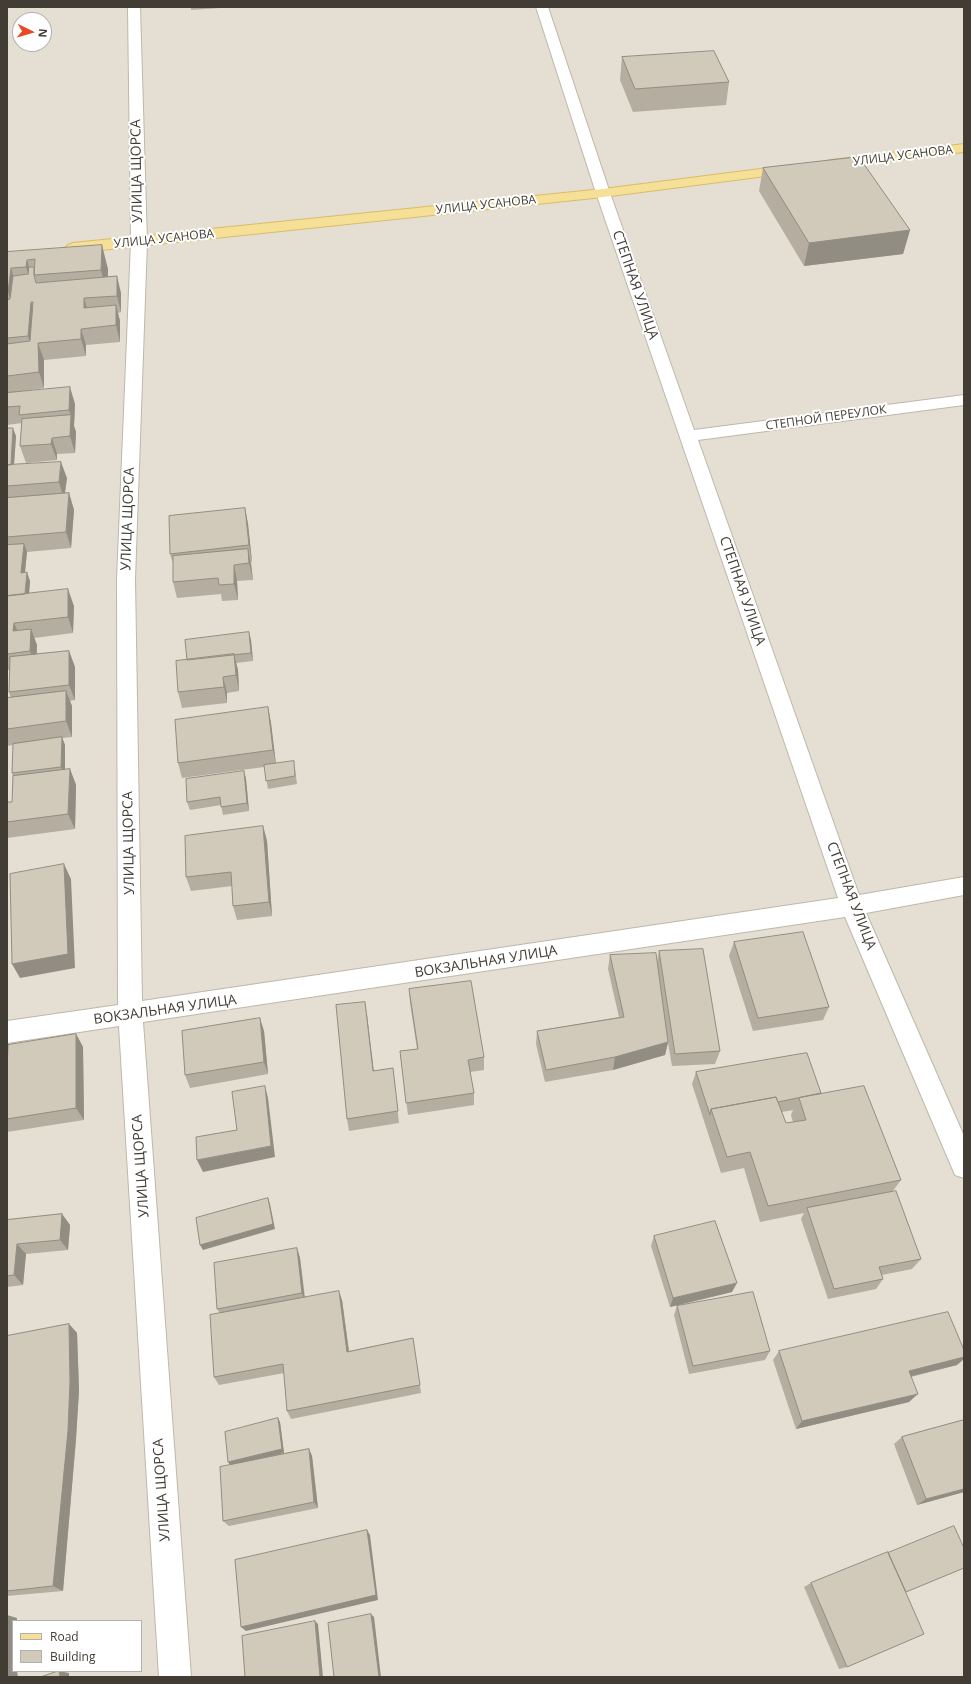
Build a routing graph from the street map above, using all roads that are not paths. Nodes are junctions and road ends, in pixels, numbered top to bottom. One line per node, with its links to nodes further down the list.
1 (134, 7): 5 (street, УЛИЦА ЩОРСА)
2 (542, 7): 4 (street, СТЕПНАЯ УЛИЦА)
3 (964, 148): 4 (main road, УЛИЦА УСАНОВА)
4 (603, 192): 5 (main road, УЛИЦА УСАНОВА); 8 (street, СТЕПНАЯ УЛИЦА)
5 (139, 242): 6 (main road, УЛИЦА УСАНОВА); 11 (street, УЛИЦА ЩОРСА)
6 (61, 250)
7 (964, 400): 8 (street, СТЕПНОЙ ПЕРЕУЛОК)
8 (688, 436): 10 (street, СТЕПНАЯ УЛИЦА)
9 (964, 886): 10 (street, ВОКЗАЛЬНАЯ УЛИЦА)
10 (852, 906): 11 (street, ВОКЗАЛЬНАЯ УЛИЦА); 13 (street, СТЕПНАЯ УЛИЦА)
11 (130, 1015): 12 (street, ВОКЗАЛЬНАЯ УЛИЦА); 14 (street, УЛИЦА ЩОРСА)
12 (7, 1032)
13 (964, 1166)
14 (175, 1677)

